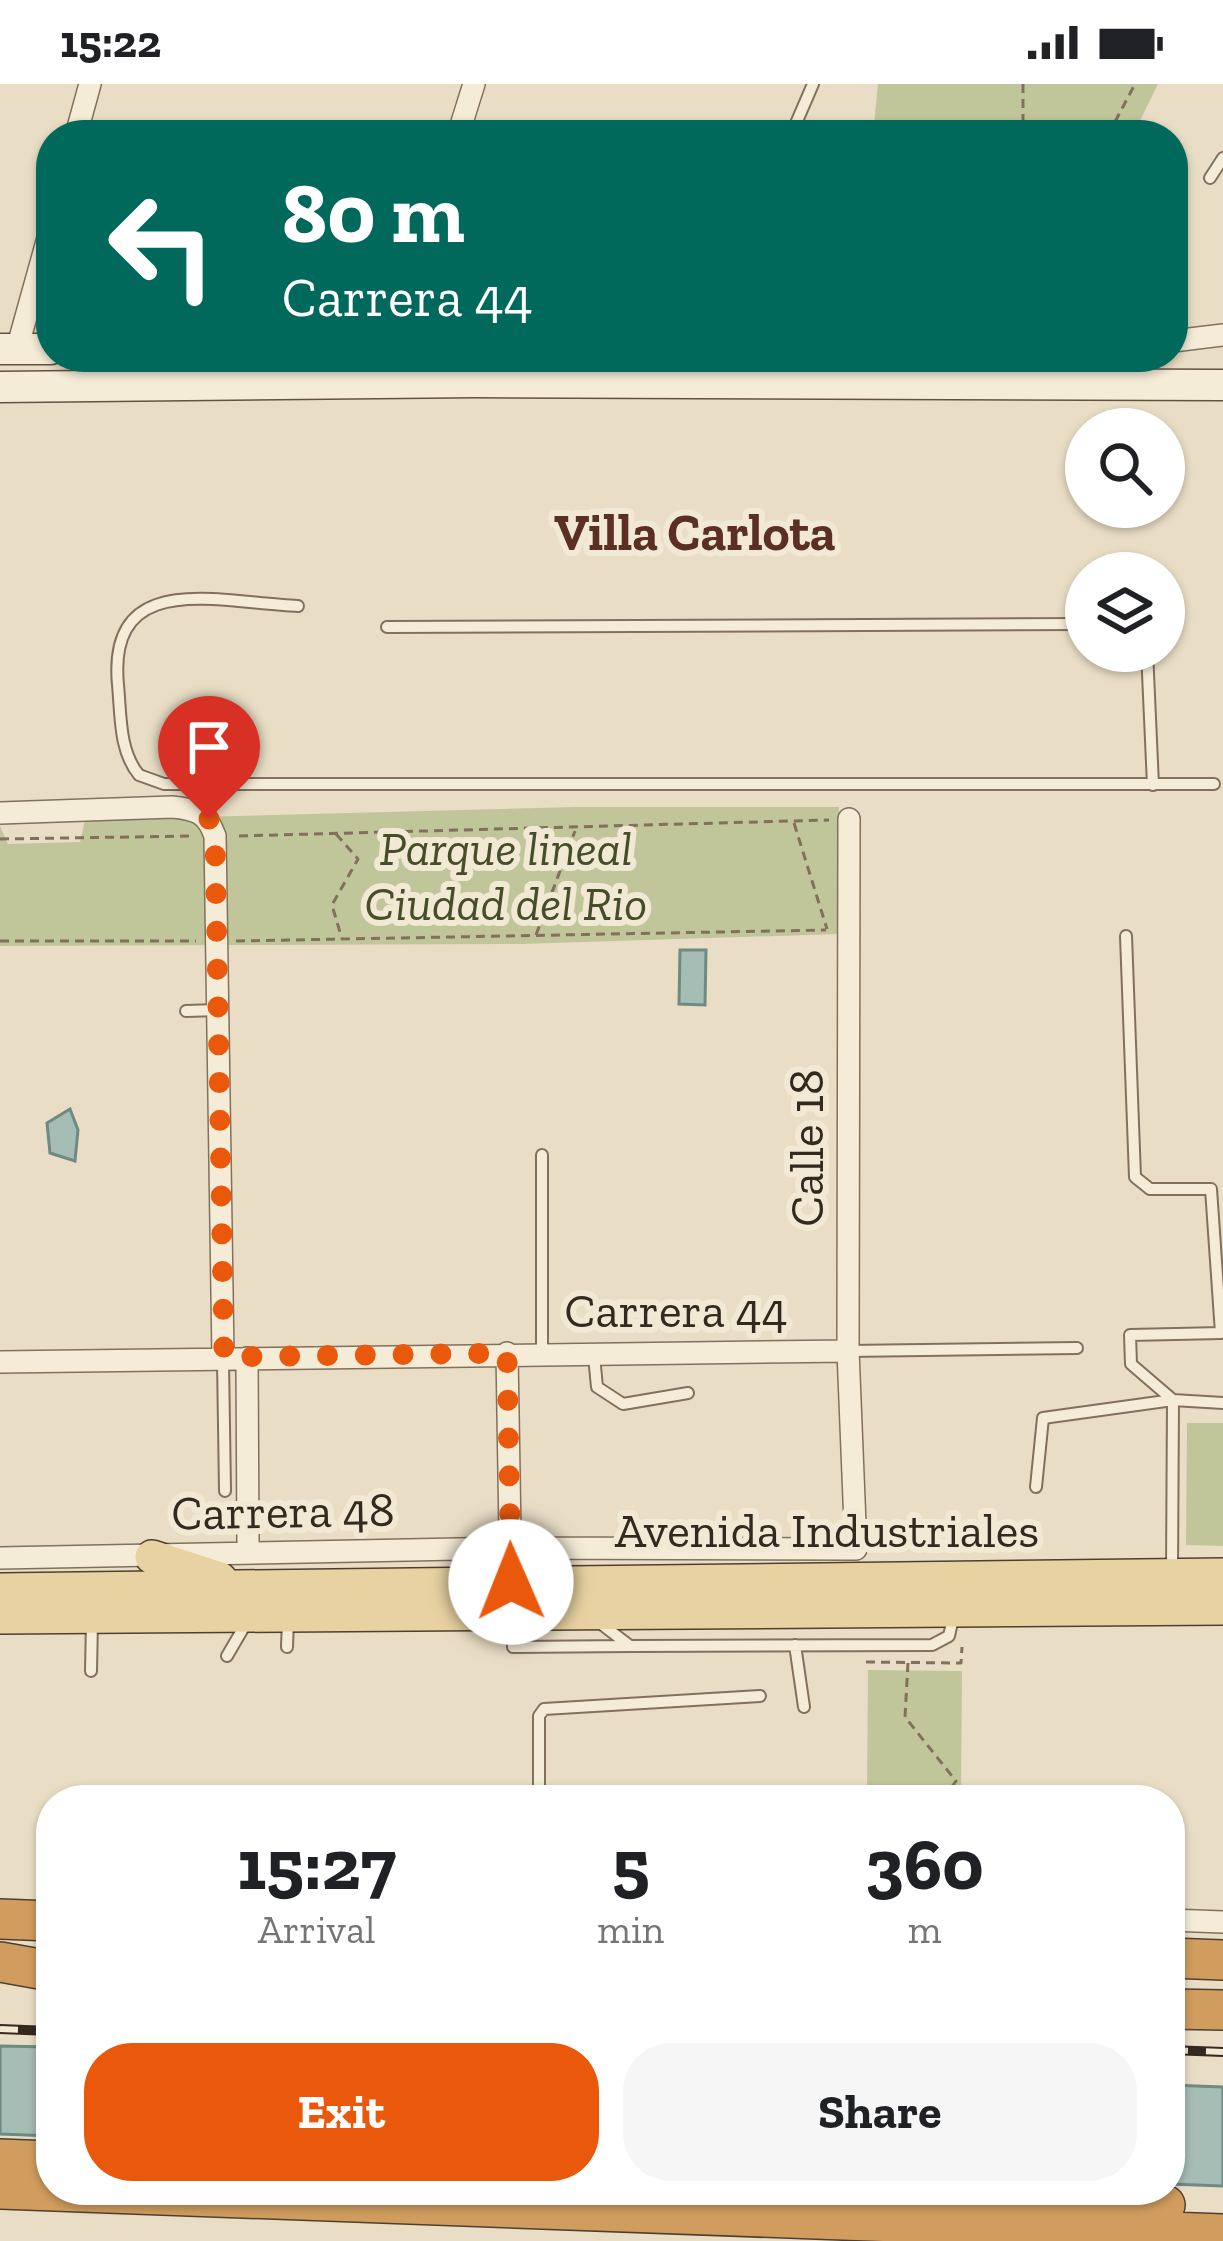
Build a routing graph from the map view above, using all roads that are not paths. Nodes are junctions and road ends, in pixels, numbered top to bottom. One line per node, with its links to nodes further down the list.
1 (90, 84): 4 (street)
2 (474, 84): 5 (street)
3 (813, 84): 6 (lane)
4 (80, 120)
5 (463, 120)
6 (797, 120)
7 (1223, 158): 8 (lane)
8 (1210, 178)
9 (36, 271): 12 (street)
10 (1223, 335): 11 (street)
11 (1188, 339)
12 (9, 349)
13 (904, 372): 16 (street)
14 (1051, 372): 15 (street)
15 (1223, 385)
16 (0, 387)
17 (298, 606): 22 (lane)
18 (1065, 624): 19 (lane)
19 (387, 627)
20 (1148, 672): 22 (lane)
21 (1214, 784): 22 (lane)
22 (1153, 785)
23 (0, 813): 26 (street)
24 (849, 819): 30 (street, Calle 18)
25 (1126, 936): 37 (lane)
26 (218, 1010): 27 (lane); 34 (street)
27 (186, 1011)
28 (542, 1155): 33 (lane)
29 (1077, 1348): 30 (lane)
30 (848, 1351): 31 (street, Carrera 44); 42 (street, Calle 18)
31 (594, 1352): 33 (street, Carrera 44); 36 (lane)
32 (507, 1353): 33 (street, Carrera 44); 34 (street, Carrera 44); 47 (street)
33 (542, 1353)
34 (235, 1358): 35 (street, Carrera 44); 40 (lane); 41 (street)
35 (0, 1362)
36 (688, 1394)
37 (1173, 1400): 38 (lane); 39 (lane); 46 (lane)
38 (1223, 1402)
39 (1036, 1487)
40 (225, 1491)
41 (248, 1546)
42 (856, 1549): 47 (street, Carrera 48)
43 (152, 1556): 44 (street, Carrera 48); 47 (street, Carrera 48); 49 (main road)
44 (0, 1558)
45 (1223, 1574): 46 (main road, Avenida Industriales)
46 (1172, 1575): 47 (main road, Avenida Industriales)
47 (511, 1582): 49 (main road, Avenida Industriales); 49 (main road, Avenida Industriales); 52 (main road, Avenida Industriales); 57 (lane)
48 (0, 1590): 49 (main road, Avenida Industriales)
49 (247, 1602): 55 (main road, Avenida Industriales); 55 (lane)
50 (1223, 1608): 51 (main road, Avenida Industriales)
51 (954, 1612): 52 (main road, Avenida Industriales); 56 (lane)
52 (588, 1614): 57 (lane)
53 (0, 1617): 54 (main road, Avenida Industriales)
54 (92, 1618): 55 (main road, Avenida Industriales); 58 (lane)
55 (214, 1618)
56 (795, 1645): 57 (lane); 60 (lane)
57 (630, 1646)
58 (91, 1672)
59 (760, 1696): 61 (lane)
60 (804, 1707)
61 (538, 1785)
62 (0, 1919): 63 (highway)
63 (36, 1920)
64 (1185, 1921): 65 (street)
65 (1223, 1922)
66 (1185, 1959): 67 (highway)
67 (1223, 1960)
68 (0, 1966): 69 (highway)
69 (36, 1970)
70 (1185, 2009): 71 (highway)
71 (1223, 2010)
72 (0, 2159): 73 (highway)
73 (36, 2161)
74 (0, 2188): 75 (highway)
75 (36, 2189)
76 (452, 2205): 79 (highway)
77 (1172, 2205): 78 (highway)
78 (1223, 2207)
79 (1223, 2234)

